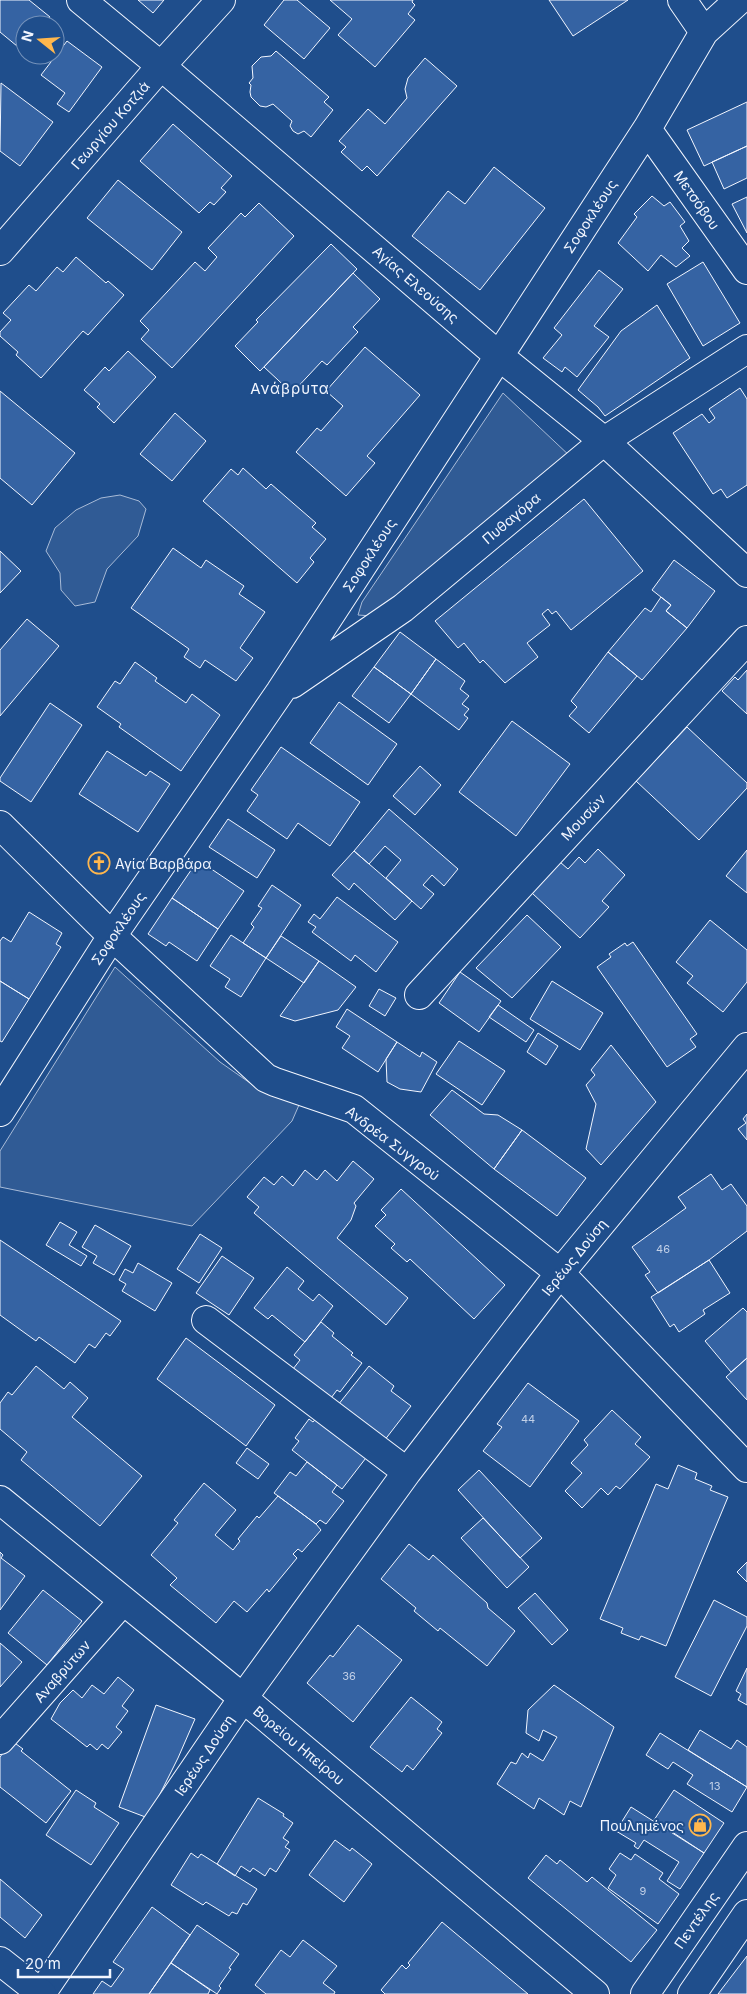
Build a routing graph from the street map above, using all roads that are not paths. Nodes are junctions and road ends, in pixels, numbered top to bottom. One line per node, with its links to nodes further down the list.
1 (81, 0): 6 (street, Αγίας Ελεούσης)
2 (221, 0): 6 (street, Γεωργίου Κοτζιά)
3 (682, 0): 5 (street)
4 (739, 0): 5 (street, Σοφοκλέους)
5 (704, 32): 7 (street, Σοφοκλέους)
6 (161, 66): 8 (street, Γεωργίου Κοτζιά); 11 (street, Αγίας Ελεούσης)
7 (647, 129): 9 (street, Μετσόβου); 11 (street, Σοφοκλέους)
8 (0, 251)
9 (747, 270)
10 (747, 349): 12 (street, Πυθαγόρα)
11 (499, 356): 12 (street, Αγίας Ελεούσης); 15 (street, Σοφοκλέους)
12 (604, 441): 13 (street, Αγίας Ελεούσης); 15 (street, Πυθαγόρα)
13 (747, 573)
14 (747, 640): 18 (street, Μουσών)
15 (280, 692): 17 (street, Σοφοκλέους)
16 (0, 825): 17 (street, Ανδρέα Συγγρού)
17 (112, 936): 20 (street, Σοφοκλέους); 21 (street, Ανδρέα Συγγρού)
18 (419, 995)
19 (747, 1047): 21 (street, Ιερέως Δούση)
20 (0, 1112)
21 (560, 1273): 23 (street, Ανδρέα Συγγρού); 24 (street, Ιερέως Δούση)
22 (206, 1320): 24 (street)
23 (747, 1468)
24 (407, 1472): 27 (street, Ιερέως Δούση)
25 (0, 1500): 26 (street, Βορείου Ηπείρου)
26 (123, 1601): 27 (street, Βορείου Ηπείρου); 28 (street, Αναβρύτων)
27 (243, 1698): 32 (street, Ιερέως Δούση); 33 (street, Βορείου Ηπείρου)
28 (0, 1740)
29 (747, 1846): 34 (street, Πεντέλης)
30 (747, 1914): 35 (street)
31 (0, 1961): 32 (street)
32 (42, 1994)
33 (595, 1994)
34 (645, 1994)
35 (692, 1994)

